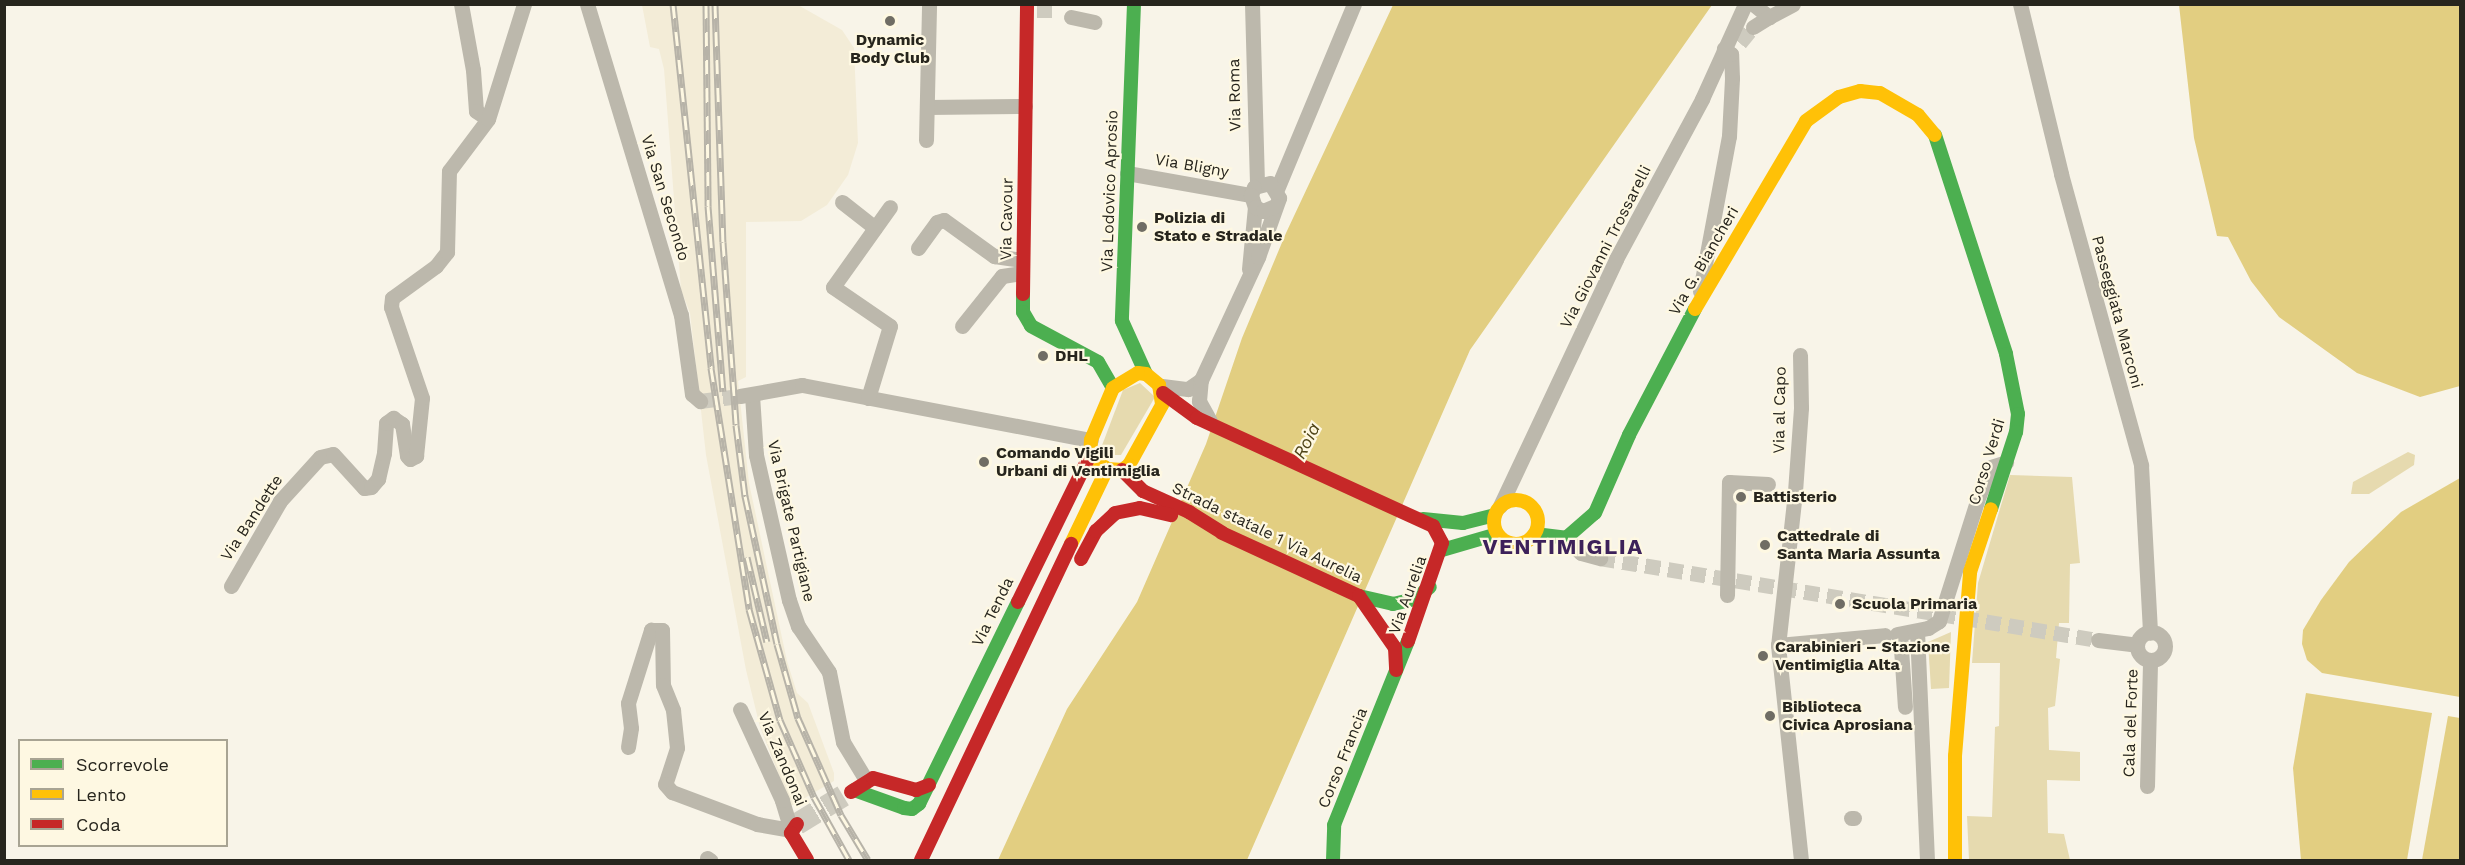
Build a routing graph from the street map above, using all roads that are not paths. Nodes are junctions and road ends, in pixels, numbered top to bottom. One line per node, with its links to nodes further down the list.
1 (461, 4): 21 (street)
2 (524, 4): 21 (street, Via Bandette)
3 (587, 4): 45 (street, Via San Secondo)
4 (929, 4): 20 (street)
5 (1134, 4): 23 (main road, Via Lodovico Aprosio)
6 (1252, 4): 25 (street, Via Roma)
7 (1354, 4): 24 (street)
8 (1745, 4): 17 (street, Via Giovanni Trossarelli)
9 (1753, 4): 13 (street)
10 (1793, 4): 13 (street)
11 (2020, 4): 67 (street, Passeggiata Marconi)
12 (1030, 8): 19 (main road, Via Cavour)
13 (1769, 17): 16 (street)
14 (1071, 18): 15 (street)
15 (1094, 22)
16 (1753, 27)
17 (1731, 49): 33 (street); 53 (street, Via Giovanni Trossarelli)
18 (1896, 100): 33 (main road, Via G. Biancheri); 49 (main road, Corso Verdi)
19 (1026, 106): 20 (street); 31 (main road, Via Cavour)
20 (927, 107): 22 (street)
21 (488, 119): 61 (street, Via Bandette)
22 (926, 140)
23 (1127, 173): 25 (street, Via Bligny); 34 (main road, Via Lodovico Aprosio)
24 (1277, 189): 25 (street); 27 (street)
25 (1254, 195): 27 (street); 32 (street, Via Roma)
26 (842, 202): 29 (street)
27 (1275, 206): 32 (street)
28 (890, 207): 29 (street)
29 (875, 228): 44 (street)
30 (918, 248): 31 (street)
31 (1022, 266): 35 (street); 38 (main road, Via Cavour)
32 (1249, 273): 41 (street)
33 (1697, 306): 58 (main road, Via G. Biancheri)
34 (1122, 321): 36 (main road); 40 (main road, Via Lodovico Aprosio)
35 (962, 326)
36 (1117, 339)
37 (1105, 350): 38 (main road)
38 (1087, 354): 42 (main road, Via Cavour)
39 (1800, 355): 70 (street, Via al Capo)
40 (1146, 374): 42 (main road); 43 (main road)
41 (1201, 380): 43 (street); 46 (street)
42 (1113, 388): 48 (main road, Via Tenda)
43 (1161, 389): 46 (main road); 51 (main road)
44 (868, 398): 48 (street); 79 (street, Via Brigate Partigiane)
45 (700, 401)
46 (1196, 411): 47 (street)
47 (1210, 421): 54 (main road, Via Aurelia)
48 (1090, 447): 50 (main road); 77 (main road, Via Tenda)
49 (2006, 462): 66 (street); 86 (main road, Corso Verdi)
50 (1107, 469): 51 (main road); 65 (main road)
51 (1122, 470): 55 (main road, Strada statale 1 Via Aurelia)
52 (1768, 484): 63 (street)
53 (1497, 511): 54 (main road); 56 (main road); 57 (main road)
54 (1423, 519): 59 (main road, Via Aurelia)
55 (1221, 533): 64 (main road, Strada statale 1 Via Aurelia); 65 (main road)
56 (1497, 534): 57 (main road); 59 (main road)
57 (1535, 534): 58 (main road)
58 (1566, 538): 60 (street)
59 (1442, 550): 62 (main road, Via Aurelia)
60 (1600, 558)
61 (231, 586)
62 (1430, 587): 64 (main road); 73 (main road, Via Aurelia)
63 (1727, 595)
64 (1359, 596): 73 (main road, Strada statale 1 Via Aurelia)
65 (1040, 610): 82 (main road)
66 (1917, 631): 68 (street); 85 (street)
67 (2150, 633): 71 (street); 72 (street)
68 (1894, 635): 70 (street); 74 (street)
69 (2098, 640): 71 (street)
70 (1778, 645): 84 (street, Via al Capo)
71 (2138, 645): 72 (street)
72 (2151, 660): 78 (street, Cala del Forte)
73 (1396, 671): 83 (main road, Corso Francia)
74 (1905, 707)
75 (740, 709): 80 (street, Via Zandonai)
76 (628, 747): 80 (street, Via Zandonai)
77 (929, 785): 79 (main road); 79 (main road, Via Tenda)
78 (2147, 786)
79 (854, 789)
80 (794, 827): 81 (main road)
81 (807, 861)
82 (921, 861)
83 (1333, 861)
84 (1801, 861)
85 (1927, 861)
86 (1954, 861)

